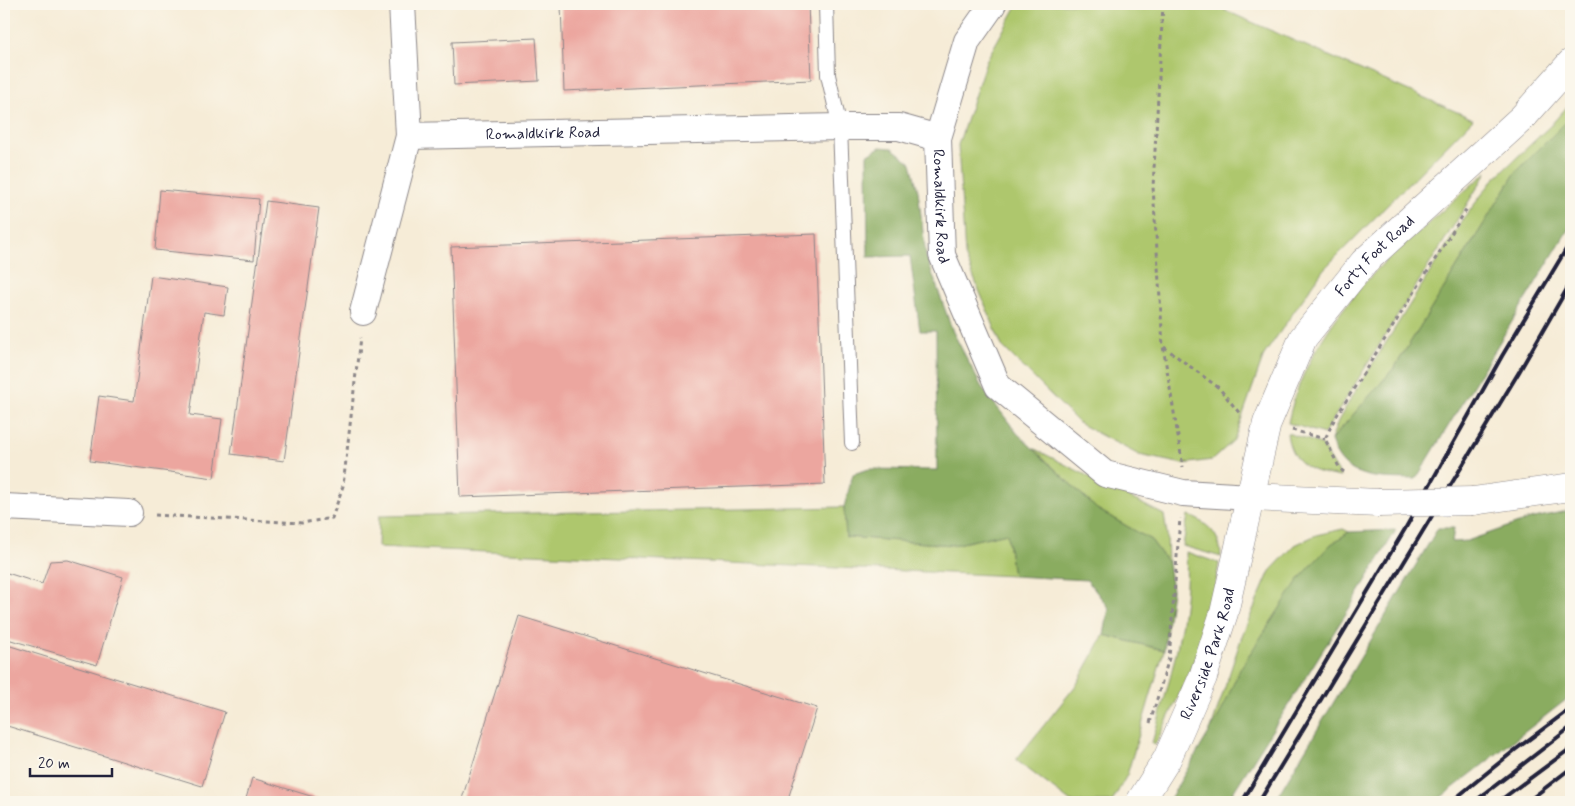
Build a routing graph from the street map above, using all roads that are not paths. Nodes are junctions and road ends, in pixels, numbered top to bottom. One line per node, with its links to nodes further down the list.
1 (402, 4): 6 (street)
2 (826, 4): 5 (lane)
3 (993, 4): 7 (street)
4 (1571, 63): 11 (street, Forty Foot Road)
5 (840, 127): 6 (street, Romaldkirk Road); 7 (street, Romaldkirk Road); 9 (lane)
6 (409, 136): 8 (street)
7 (938, 138): 11 (street, Romaldkirk Road)
8 (363, 312)
9 (852, 443)
10 (1571, 487): 11 (street, bridge)
11 (1251, 497): 14 (street, Riverside Park Road)
12 (4, 507): 13 (street)
13 (129, 513)
14 (1140, 802)

